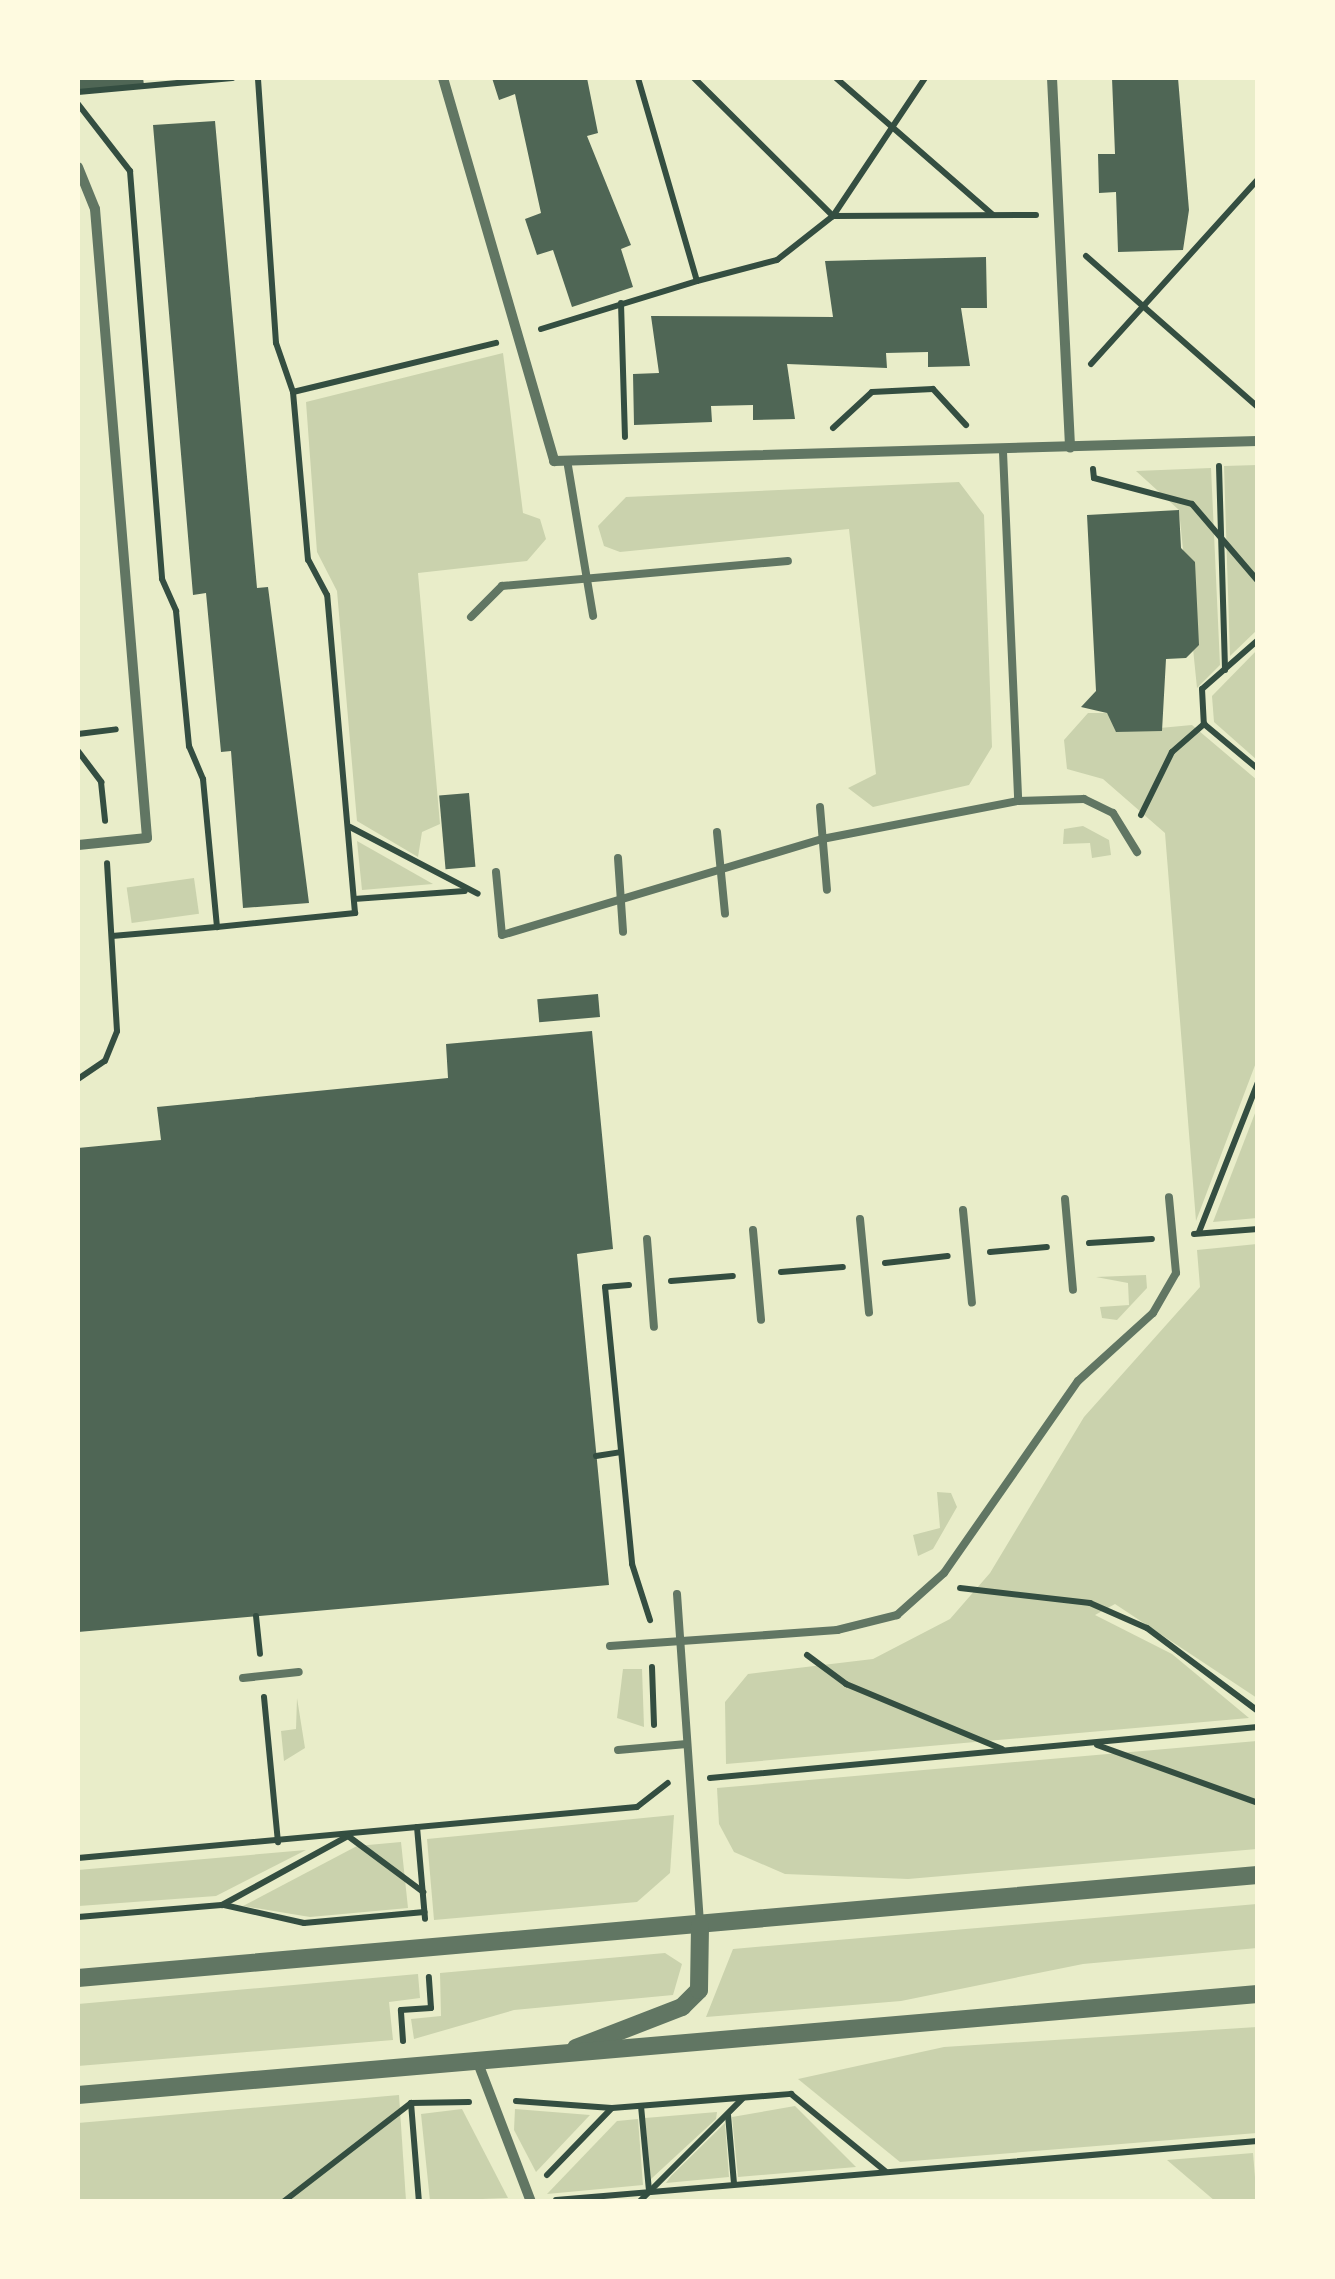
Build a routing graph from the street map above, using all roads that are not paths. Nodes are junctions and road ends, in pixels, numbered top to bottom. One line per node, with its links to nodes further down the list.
1 (443, 78): 7 (street)
2 (1052, 78): 5 (street)
3 (78, 168): 16 (street)
4 (1258, 441): 5 (street)
5 (1070, 448): 6 (street)
6 (1004, 452): 7 (street); 12 (lane)
7 (568, 466): 9 (lane)
8 (788, 561): 9 (lane)
9 (588, 579): 10 (lane); 11 (lane)
10 (592, 616)
11 (471, 617)
12 (1018, 801): 15 (lane); 17 (lane)
13 (820, 807): 15 (lane)
14 (717, 832): 19 (lane)
15 (822, 840): 19 (lane); 21 (lane)
16 (78, 845)
17 (1138, 852)
18 (618, 858): 22 (lane)
19 (721, 870): 22 (lane); 23 (lane)
20 (496, 872): 22 (lane)
21 (827, 890)
22 (621, 898): 24 (lane)
23 (725, 914)
24 (624, 932)
25 (1170, 1198): 37 (lane)
26 (1065, 1199): 31 (lane)
27 (964, 1210): 32 (lane)
28 (860, 1219): 33 (lane)
29 (753, 1230): 34 (lane)
30 (647, 1239): 35 (lane)
31 (1073, 1290)
32 (972, 1303)
33 (869, 1313)
34 (761, 1320)
35 (654, 1328)
36 (677, 1594): 37 (lane)
37 (681, 1642): 38 (lane); 41 (lane)
38 (610, 1646)
39 (299, 1672): 40 (lane)
40 (243, 1678)
41 (686, 1744): 42 (lane); 44 (lane)
42 (618, 1750)
43 (1258, 1876): 44 (street)
44 (700, 1926): 45 (street); 47 (street)
45 (78, 1978)
46 (1258, 1994): 47 (street)
47 (552, 2056): 48 (street)
48 (478, 2063): 49 (street); 50 (street)
49 (78, 2095)
50 (534, 2196)

